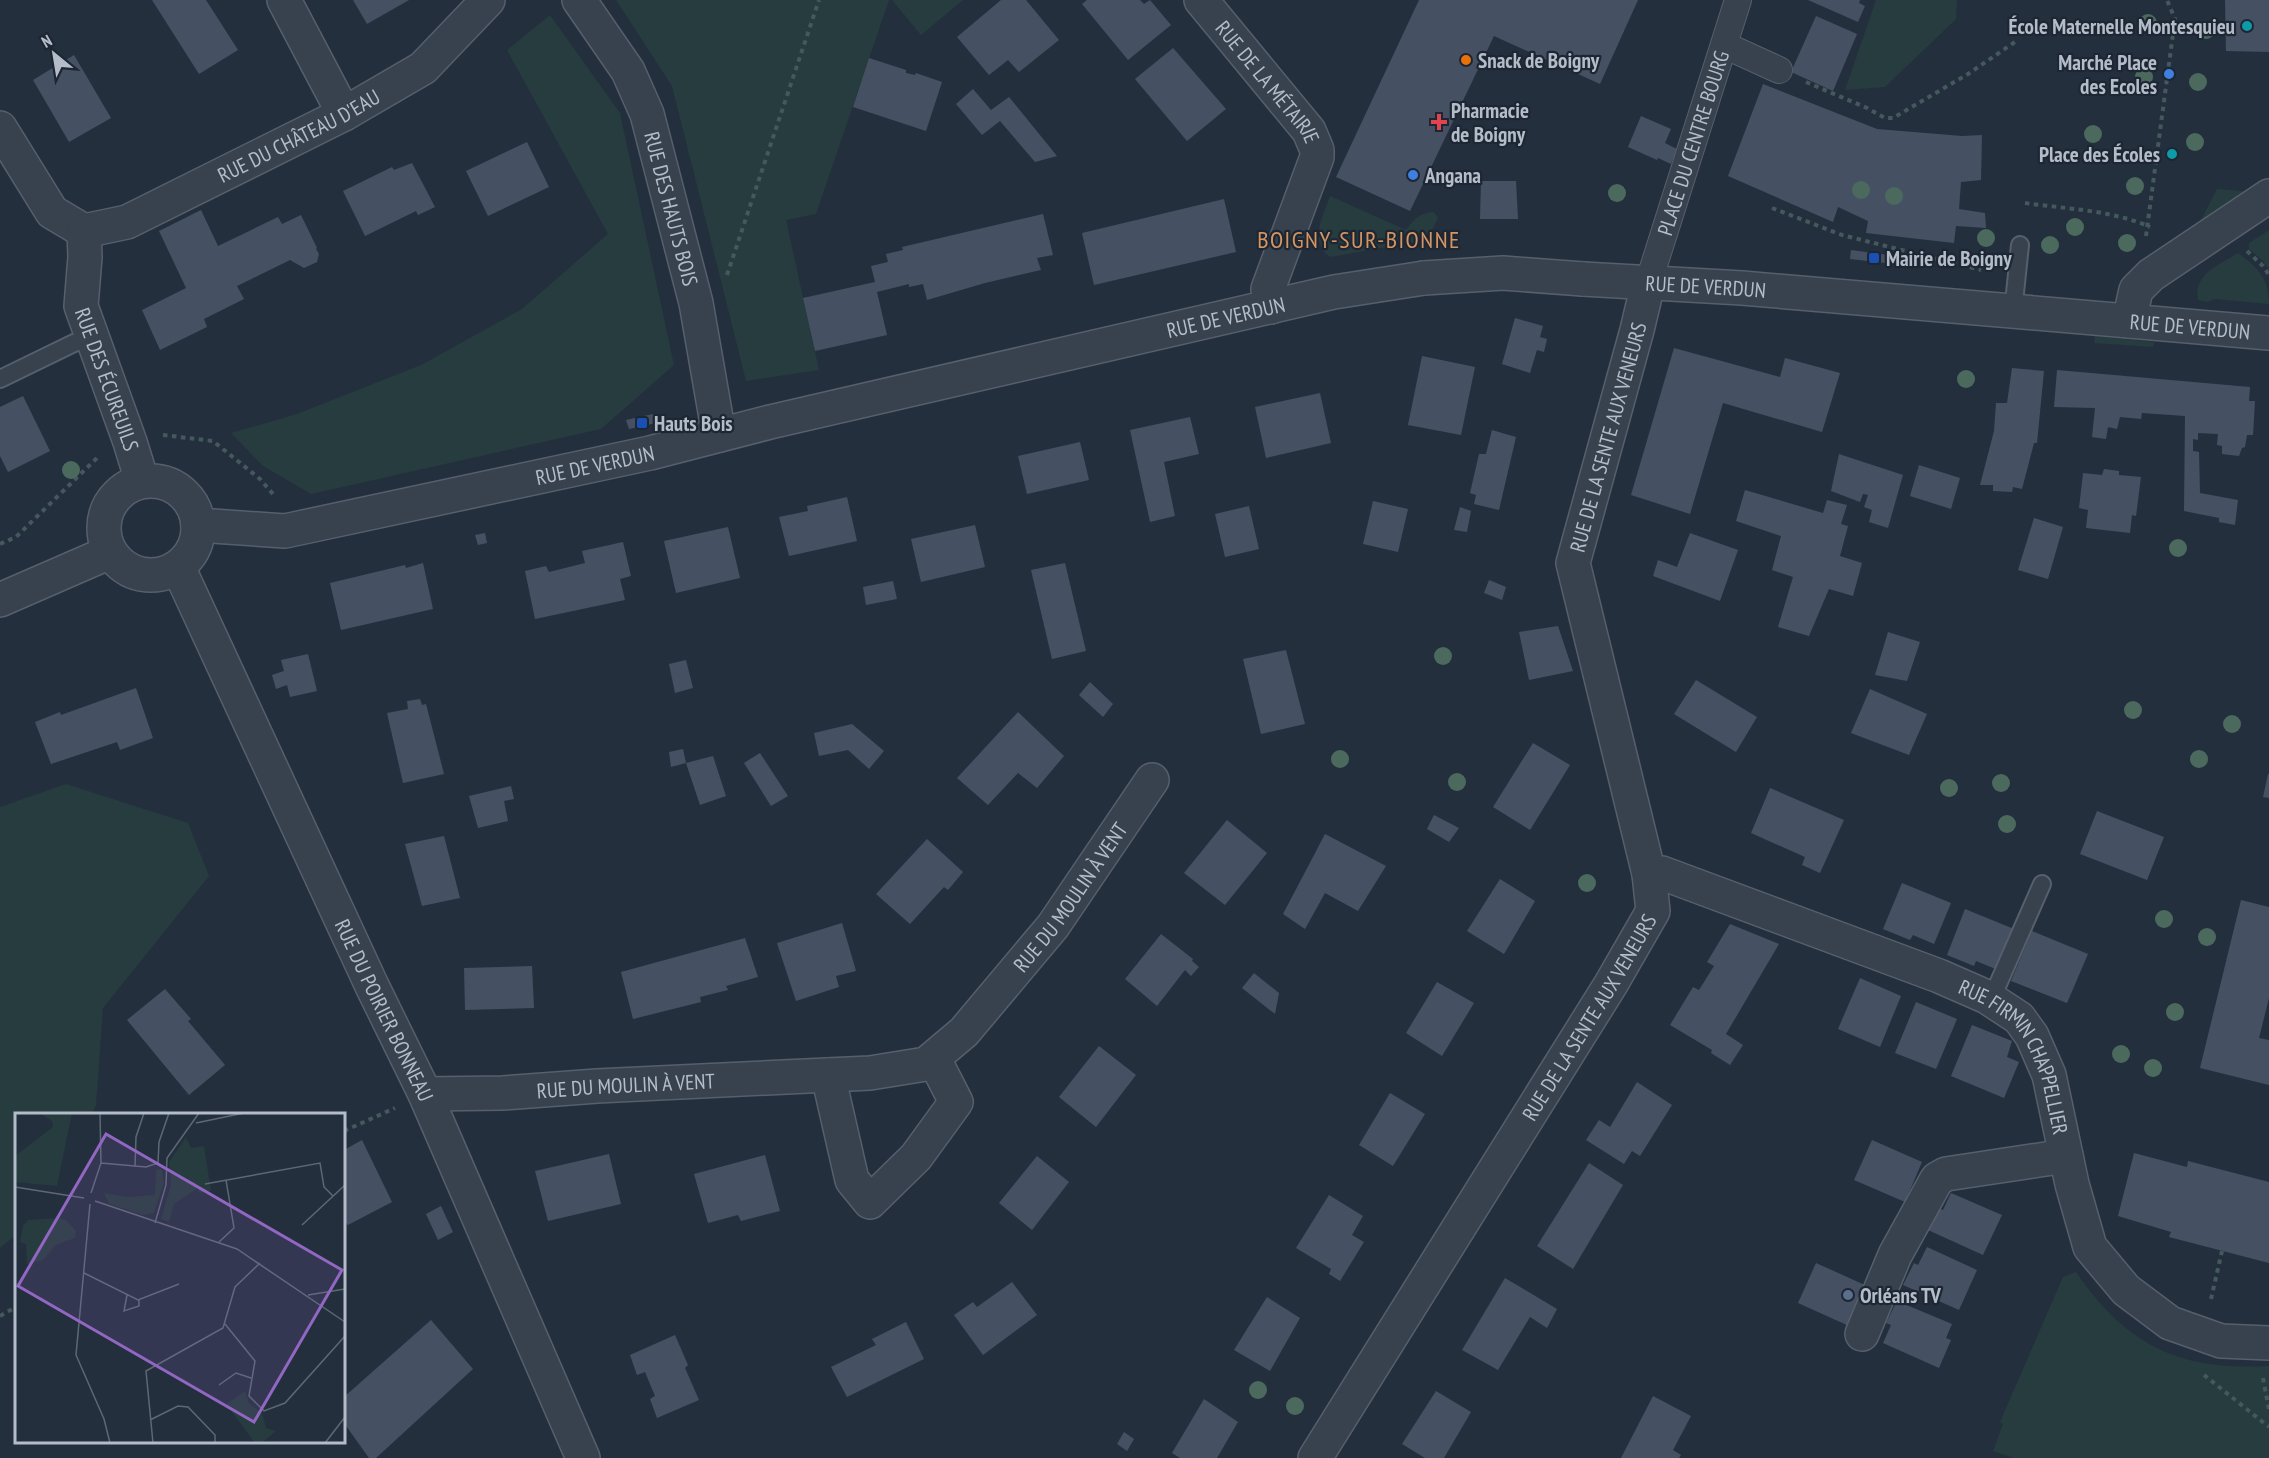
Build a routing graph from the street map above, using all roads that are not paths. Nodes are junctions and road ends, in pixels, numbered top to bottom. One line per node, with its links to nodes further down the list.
1 (284, 0): 8 (street)
2 (488, 0): 8 (street, RUE DU CHÂTEAU D'EAU)
3 (579, 0): 20 (street, RUE DES HAUTS BOIS)
4 (1201, 0): 14 (street, RUE DE LA MÉTAIRIE)
5 (1738, 0): 6 (street, PLACE DU CENTRE BOURG)
6 (1724, 45): 7 (street); 13 (street, PLACE DU CENTRE BOURG)
7 (1789, 75)
8 (344, 114): 11 (street, RUE DU CHÂTEAU D'EAU)
9 (0, 129): 11 (street)
10 (2269, 196): 16 (street)
11 (84, 231): 18 (street, RUE DES ÉCUREUILS)
12 (2020, 245): 15 (lane)
13 (1648, 284): 14 (street, RUE DE VERDUN); 15 (street, RUE DE VERDUN); 27 (street, RUE DE LA SENTE AUX VENEURS)
14 (1271, 307): 20 (street, RUE DE VERDUN)
15 (2013, 312): 16 (street, RUE DE VERDUN)
16 (2129, 321): 17 (street, RUE DE VERDUN)
17 (2269, 333)
18 (93, 338): 19 (lane); 21 (street, RUE DES ÉCUREUILS)
19 (0, 380)
20 (719, 435): 22 (street, RUE DE VERDUN)
21 (139, 482): 22 (street); 23 (street)
22 (198, 525): 24 (street)
23 (110, 552): 24 (street); 25 (street)
24 (178, 567): 32 (street, RUE DU POIRIER BONNEAU)
25 (0, 600)
26 (1152, 780): 30 (street, RUE DU MOULIN À VENT)
27 (1649, 874): 29 (street, RUE FIRMIN CHAPPELLIER); 37 (street, RUE DE LA SENTE AUX VENEURS)
28 (2042, 884): 29 (lane)
29 (1991, 1000): 33 (street, RUE FIRMIN CHAPPELLIER)
30 (934, 1059): 31 (street, RUE DU MOULIN À VENT); 31 (street)
31 (828, 1074): 32 (street, RUE DU MOULIN À VENT)
32 (425, 1094): 36 (street, RUE DU POIRIER BONNEAU)
33 (2066, 1156): 34 (street); 35 (street, RUE FIRMIN CHAPPELLIER)
34 (1862, 1334)
35 (2269, 1342)
36 (583, 1458)
37 (1315, 1458)

